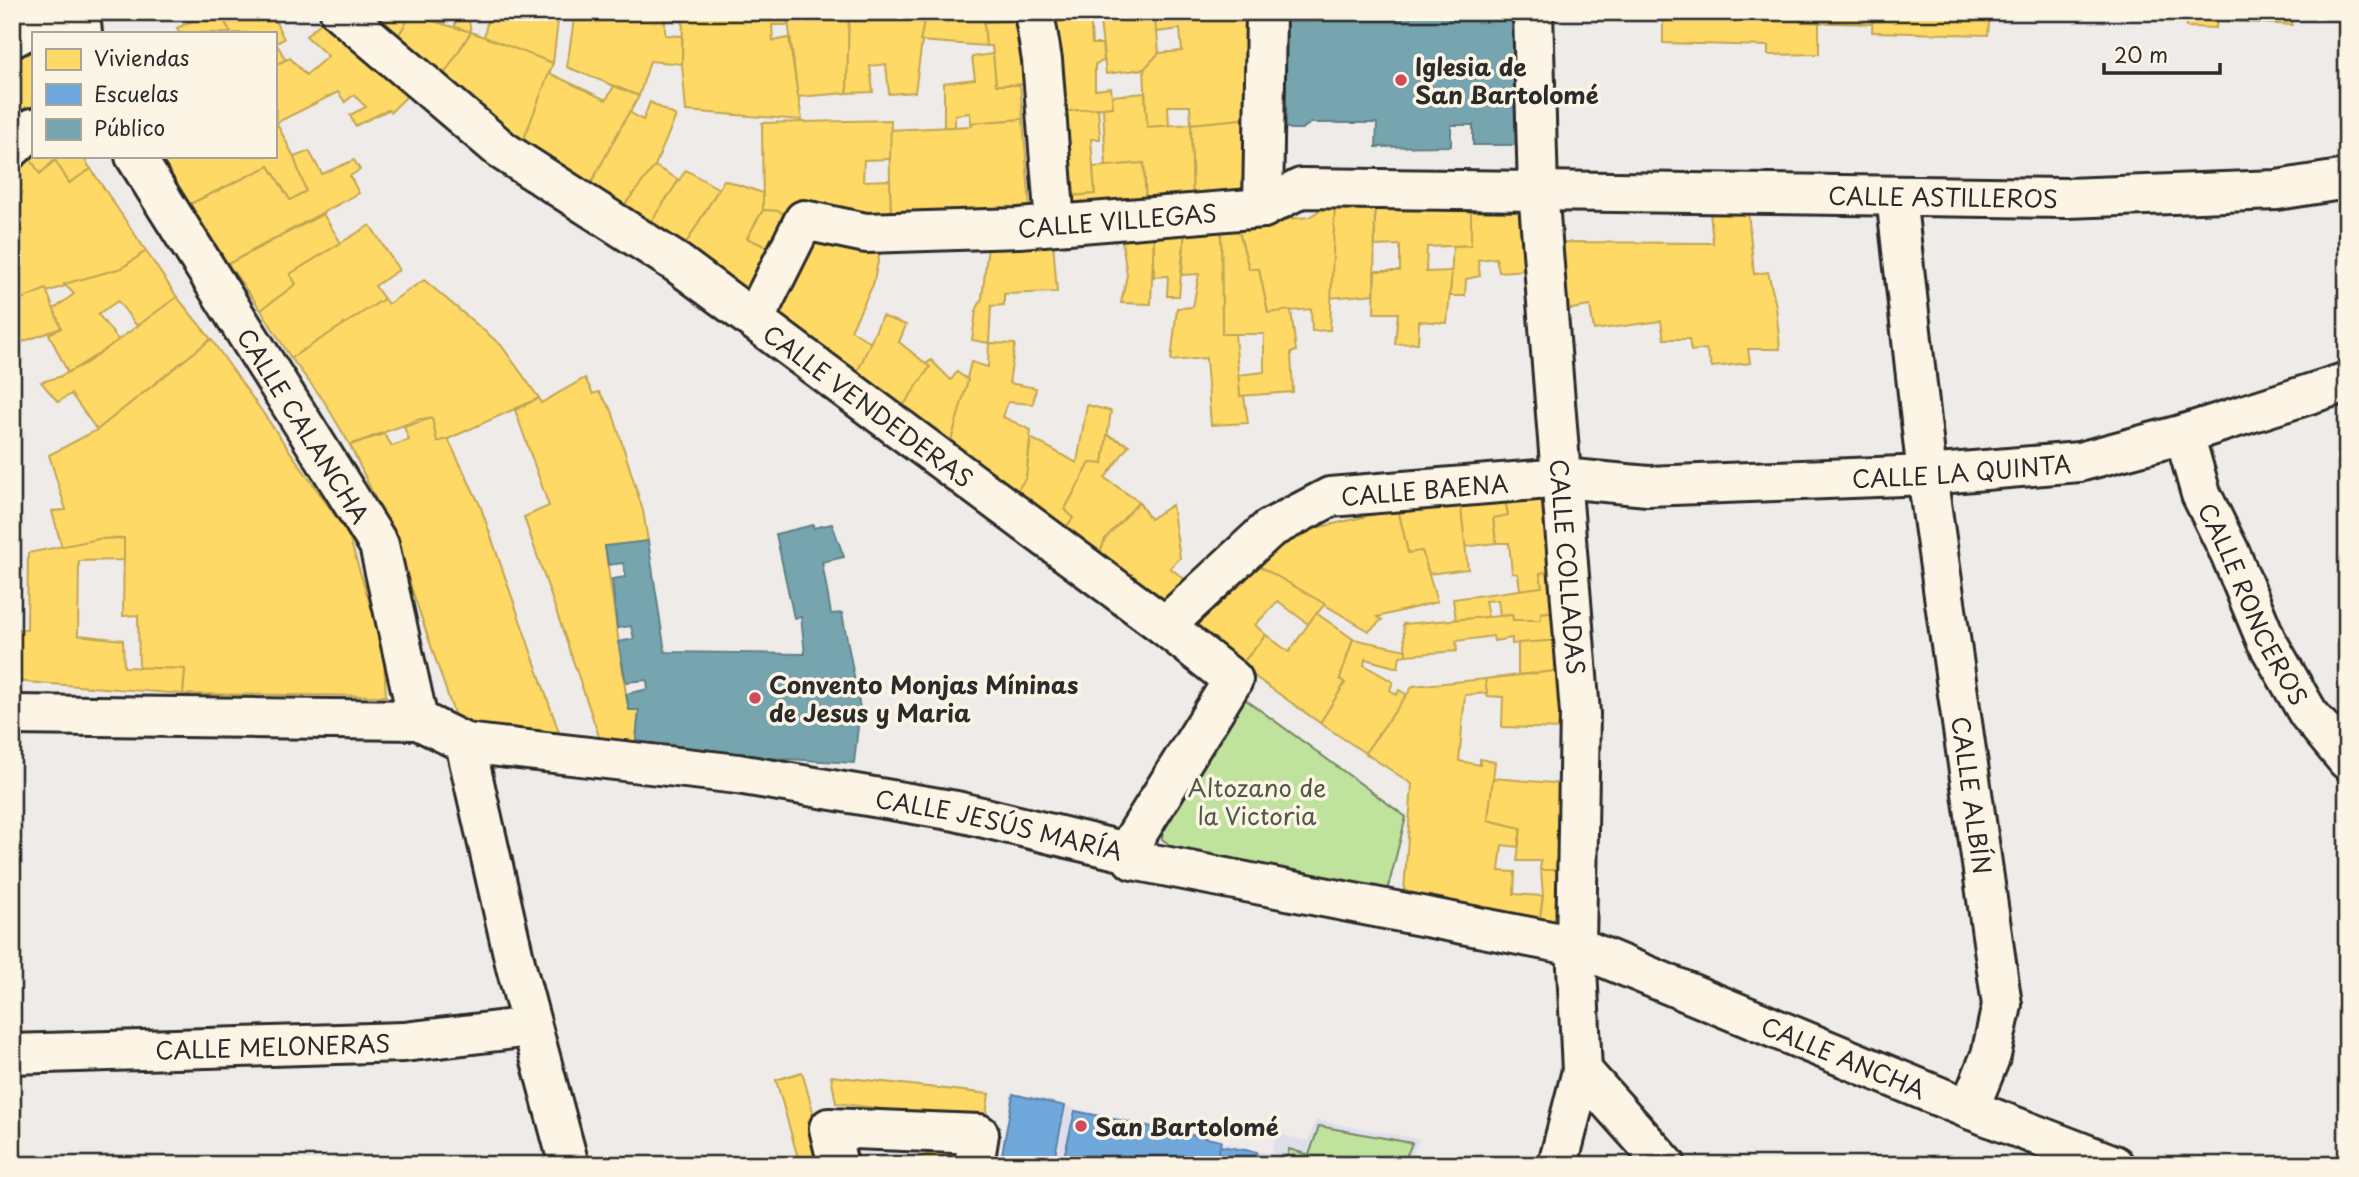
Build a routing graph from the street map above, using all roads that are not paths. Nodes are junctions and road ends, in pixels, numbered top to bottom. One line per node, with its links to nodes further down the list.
1 (61, 12): 8 (street)
2 (80, 12): 7 (street)
3 (340, 12): 17 (street, CALLE VENDEDERAS)
4 (1034, 12): 16 (street)
5 (1266, 12): 15 (street)
6 (1533, 12): 13 (street, CALLE COLLADAS)
7 (82, 32)
8 (12, 38)
9 (32, 129): 10 (street)
10 (12, 148)
11 (136, 158): 24 (street, CALLE CALANCHA)
12 (2347, 179): 14 (street, CALLE ASTILLEROS)
13 (1538, 190): 14 (street, CALLE ASTILLEROS); 15 (street, CALLE VILLEGAS); 21 (street, CALLE COLLADAS)
14 (1896, 196): 20 (street, CALLE ALBÍN)
15 (1262, 208): 16 (street, CALLE VILLEGAS)
16 (1055, 224): 17 (street, CALLE VILLEGAS)
17 (754, 320): 22 (street, CALLE VENDEDERAS)
18 (2347, 382): 19 (street, CALLE LA QUINTA)
19 (2184, 434): 20 (street, CALLE LA QUINTA); 26 (street, CALLE RONCEROS)
20 (1927, 475): 21 (street, CALLE LA QUINTA); 32 (street, CALLE ALBÍN)
21 (1562, 478): 22 (street, CALLE BAENA); 28 (street, CALLE COLLADAS)
22 (1165, 626): 27 (street, CALLE VENDEDERAS)
23 (12, 715): 24 (street)
24 (418, 720): 25 (street, CALLE JESÚS MARÍA)
25 (465, 743): 27 (street, CALLE JESÚS MARÍA); 29 (street)
26 (2347, 760)
27 (1126, 852): 28 (street, CALLE JESÚS MARÍA)
28 (1576, 946): 31 (street, CALLE COLLADAS); 32 (street, CALLE ANCHA)
29 (531, 1027): 30 (street, CALLE MELONERAS); 33 (street)
30 (12, 1054)
31 (1581, 1071): 36 (street, CALLE COLLADAS); 37 (street)
32 (1969, 1109): 38 (street, CALLE ANCHA)
33 (569, 1165)
34 (838, 1165): 35 (street)
35 (974, 1165)
36 (1558, 1165)
37 (1667, 1165)
38 (2113, 1165)

